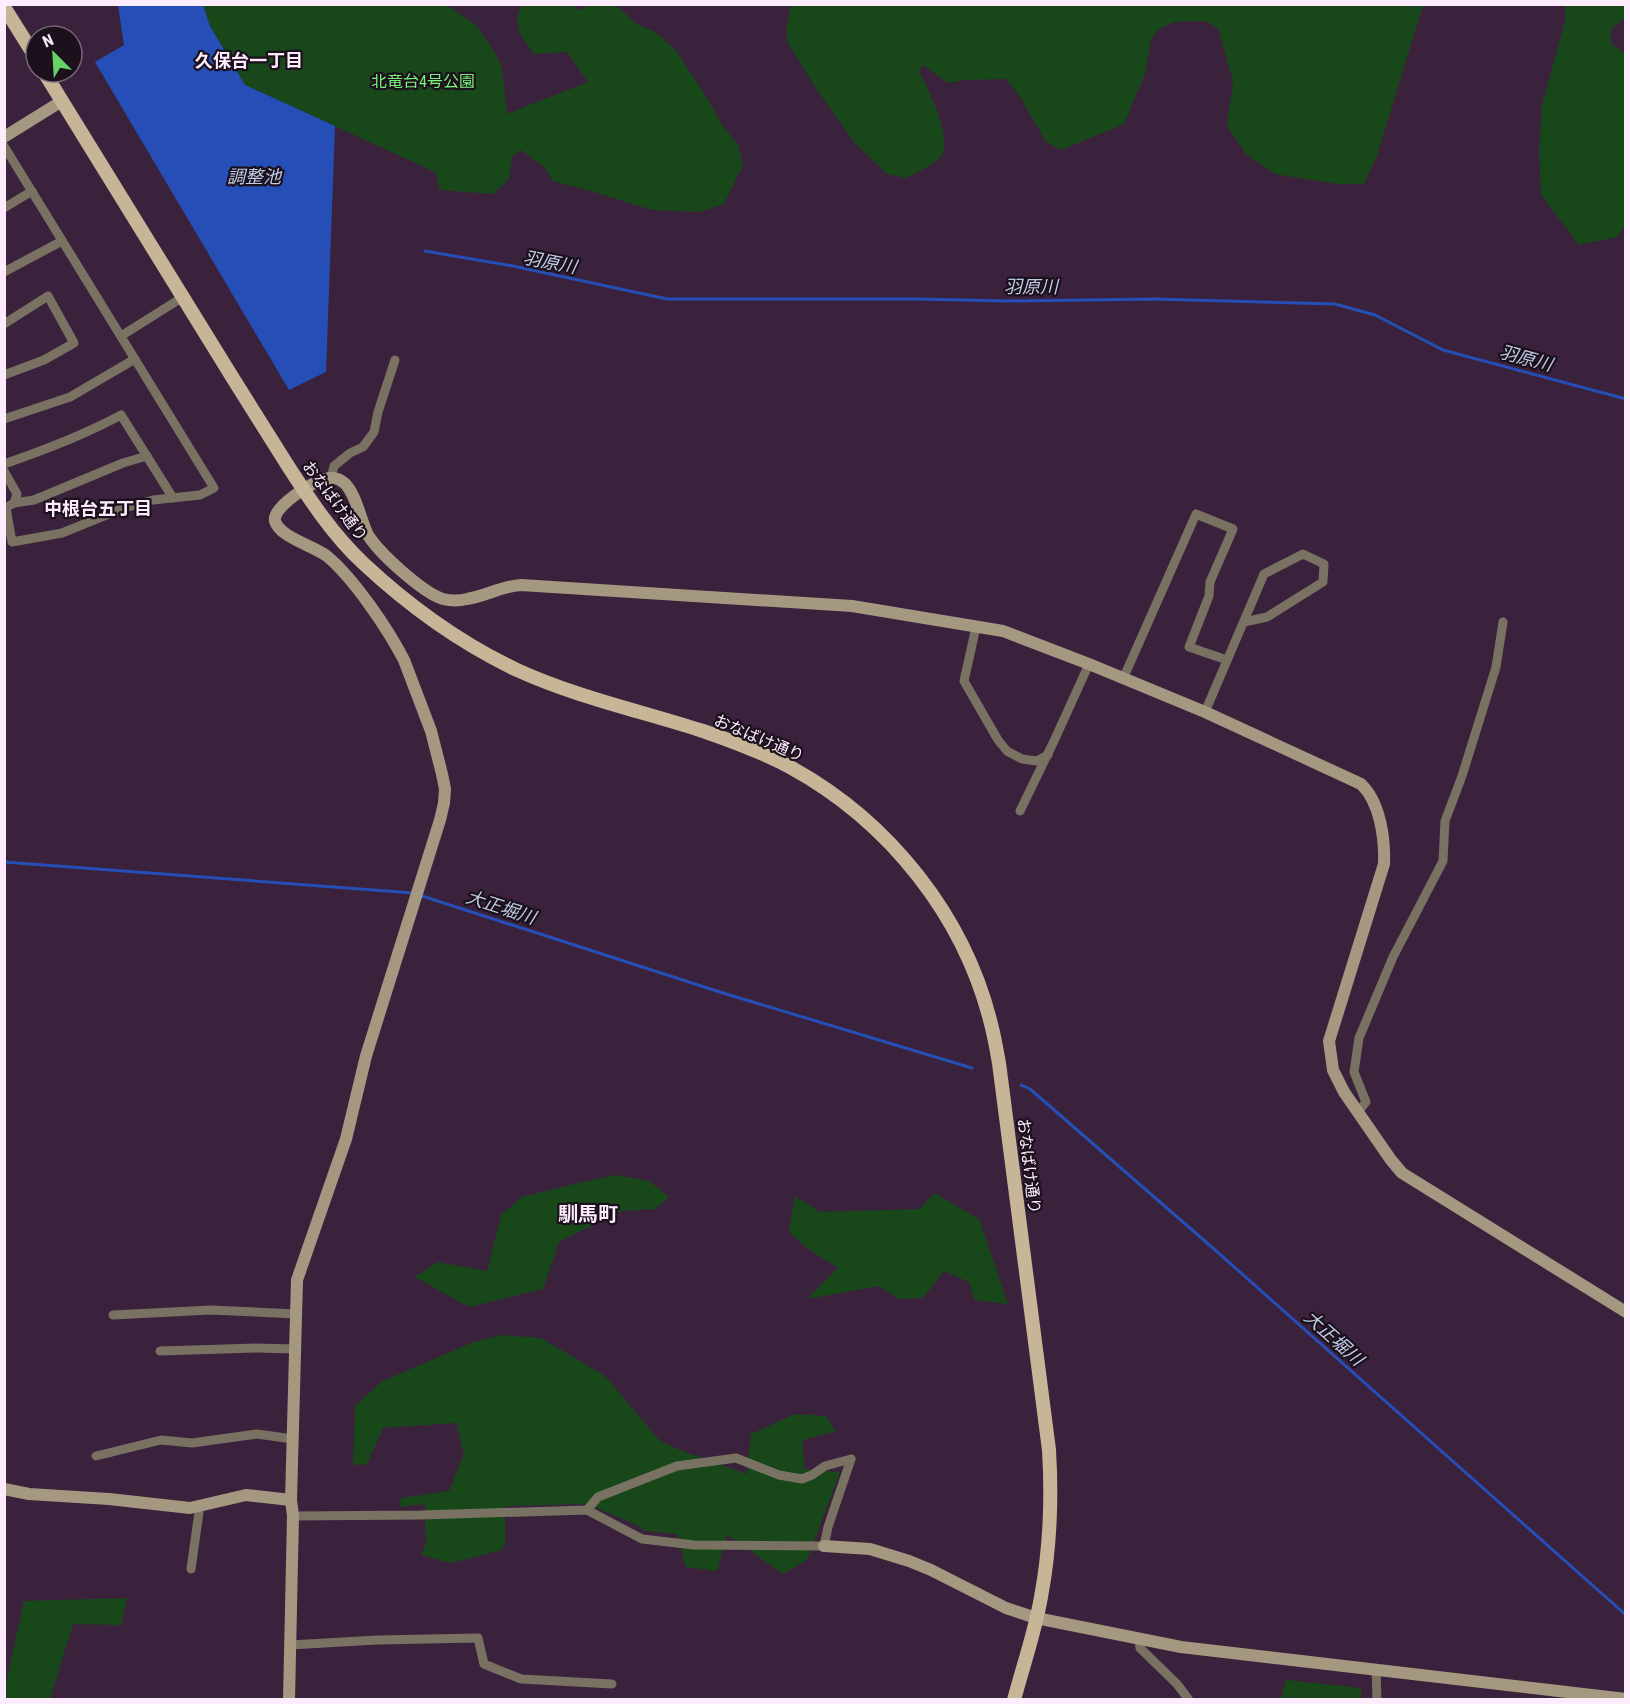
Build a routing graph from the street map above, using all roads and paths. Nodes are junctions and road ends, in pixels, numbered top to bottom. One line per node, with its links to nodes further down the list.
1 (4, 7): 2 (main road)
2 (24, 39)
3 (51, 84): 4 (main road, おなばけ通り)
4 (62, 101): 5 (street); 11 (main road, おなばけ通り)
5 (4, 137)
6 (4, 146): 7 (street)
7 (32, 191): 8 (street); 9 (street)
8 (4, 208)
9 (63, 240): 10 (street); 13 (street)
10 (4, 272)
11 (183, 297): 13 (street); 22 (main road, おなばけ通り)
12 (4, 324): 16 (street)
13 (121, 336): 14 (street)
14 (135, 358): 17 (street); 23 (street)
15 (395, 360): 21 (street)
16 (4, 375)
17 (4, 419)
18 (147, 456): 19 (street); 23 (street); 24 (street)
19 (4, 464)
20 (4, 471): 24 (street)
21 (331, 478): 22 (street); 27 (street)
22 (304, 490): 36 (street); 49 (main road, おなばけ通り)
23 (173, 498): 24 (street)
24 (8, 506)
25 (1244, 622): 25 (street); 28 (street)
26 (1503, 622): 34 (street)
27 (976, 627): 29 (street); 32 (street)
28 (1227, 660): 30 (street); 31 (street)
29 (1089, 664): 30 (street); 32 (street)
30 (1123, 679): 31 (street)
31 (1204, 712): 34 (street)
32 (1048, 755): 33 (street)
33 (1020, 811)
34 (1358, 1112): 35 (street)
35 (1626, 1312)
36 (296, 1314): 37 (street); 38 (street)
37 (113, 1315)
38 (295, 1349): 39 (street); 40 (street)
39 (160, 1351)
40 (293, 1439): 41 (street); 43 (street)
41 (96, 1456)
42 (4, 1489): 44 (street)
43 (291, 1500): 44 (street); 46 (street)
44 (201, 1505): 48 (street)
45 (587, 1510): 46 (street); 47 (street); 47 (street)
46 (293, 1516): 51 (street)
47 (824, 1546): 49 (street)
48 (191, 1569)
49 (1036, 1618): 50 (street); 56 (main road, おなばけ通り)
50 (1138, 1639): 52 (street); 57 (street)
51 (290, 1646): 53 (street); 55 (street)
52 (1376, 1669): 54 (street); 58 (street)
53 (612, 1684)
54 (1626, 1699)
55 (289, 1700)
56 (1014, 1700)
57 (1189, 1700)
58 (1377, 1700)

